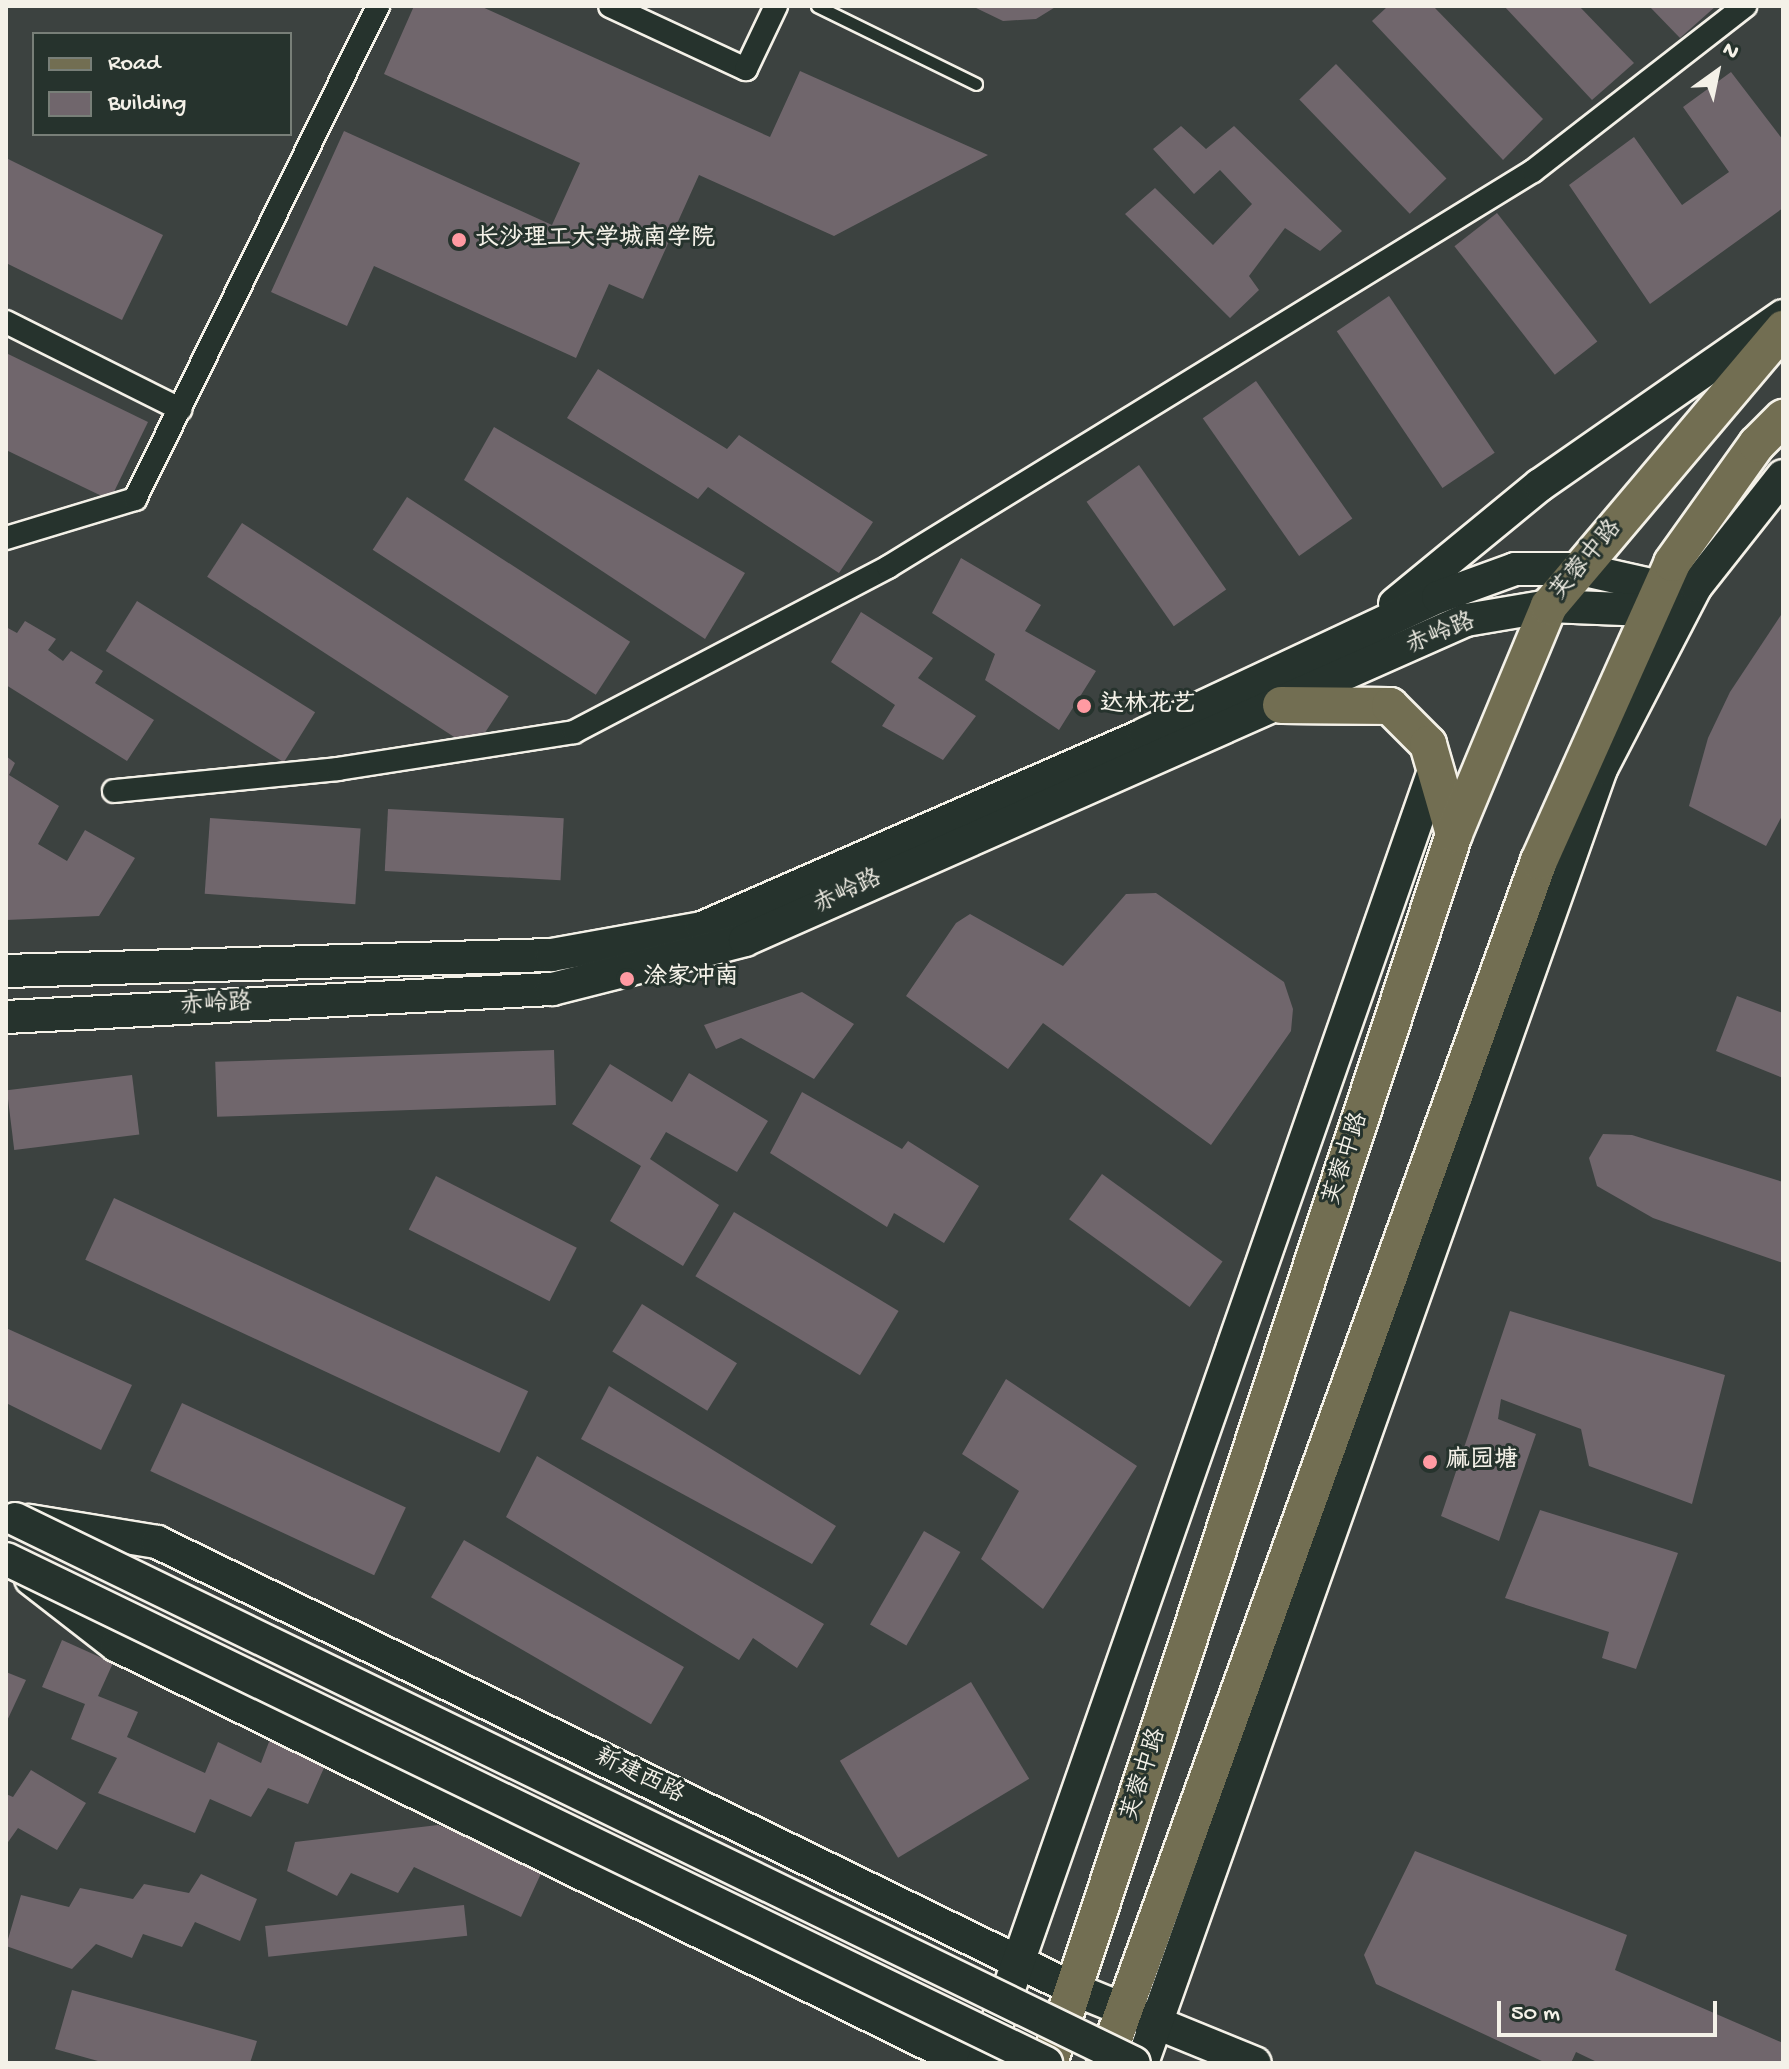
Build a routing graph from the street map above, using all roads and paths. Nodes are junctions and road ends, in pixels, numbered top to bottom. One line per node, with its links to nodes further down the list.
1 (378, 6): 10 (street)
2 (610, 6): 3 (street)
3 (776, 6)
4 (817, 6): 6 (lane)
5 (1745, 6): 20 (street)
6 (976, 84)
7 (1783, 316): 17 (main road, 赤岭路)
8 (6, 322): 10 (street)
9 (1783, 329): 14 (main road, 芙蓉中路)
10 (180, 409): 13 (street)
11 (1783, 418): 15 (main road)
12 (1783, 476): 28 (main road)
13 (6, 538)
14 (1580, 569): 15 (main road, 赤岭路); 16 (main road, 芙蓉中路); 17 (main road, 赤岭路)
15 (1653, 598): 16 (main road, 赤岭路); 28 (main road)
16 (1549, 606): 18 (main road, 赤岭路); 21 (main road, 芙蓉中路)
17 (1362, 633): 22 (main road, 赤岭路)
18 (1281, 705): 19 (main road); 23 (main road, 赤岭路)
19 (1435, 768): 21 (main road); 26 (main road)
20 (114, 791)
21 (1454, 834): 27 (main road, 芙蓉中路)
22 (6, 971)
23 (6, 1017)
24 (10, 1517): 26 (main road, 新建西路); 33 (main road, 新建西路, bridge)
25 (6, 1560): 29 (main road); 31 (main road, bridge)
26 (1018, 1962): 27 (main road, 新建西路); 30 (main road)
27 (1076, 1990): 28 (main road, 新建西路); 31 (main road, 芙蓉中路)
28 (1140, 2018): 32 (main road); 34 (main road); 35 (main road, 新建西路)
29 (967, 2063)
30 (983, 2063)
31 (1048, 2063)
32 (1105, 2063)
33 (1134, 2063)
34 (1142, 2063)
35 (1255, 2063)

